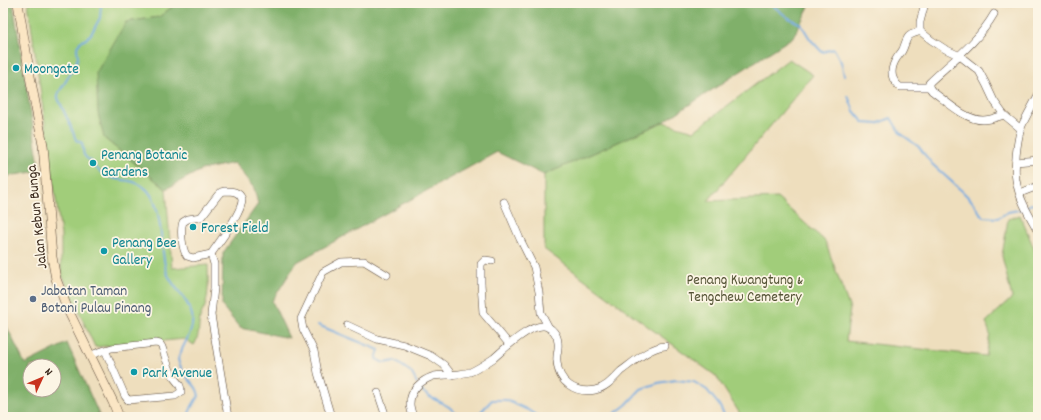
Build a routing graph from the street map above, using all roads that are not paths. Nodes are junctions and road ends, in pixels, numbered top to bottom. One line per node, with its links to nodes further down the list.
1 (18, 3): 26 (street, Jalan Kebun Bunga)
2 (925, 3): 4 (street)
3 (994, 14): 5 (street)
4 (920, 31): 5 (street); 6 (street)
5 (960, 56): 6 (street); 8 (street)
6 (929, 87): 8 (street)
7 (1037, 100): 9 (street)
8 (1004, 115): 9 (street)
9 (1021, 128): 11 (street)
10 (1038, 160): 11 (street)
11 (1016, 162): 13 (street)
12 (1038, 186): 13 (street)
13 (1020, 193): 15 (street)
14 (504, 202): 19 (street)
15 (1038, 231)
16 (211, 254): 16 (street); 30 (street)
17 (492, 261): 23 (street)
18 (388, 275): 31 (street)
19 (541, 313): 21 (street); 22 (street)
20 (347, 325): 27 (street)
21 (536, 326): 22 (street); 23 (street)
22 (549, 328): 24 (street)
23 (509, 344): 27 (street)
24 (665, 346)
25 (105, 350): 25 (street); 26 (street)
26 (90, 355): 29 (street, Jalan Kebun Bunga)
27 (452, 375): 33 (street)
28 (378, 393): 32 (street)
29 (118, 417)
30 (228, 417)
31 (331, 417)
32 (386, 417)
33 (413, 417)

